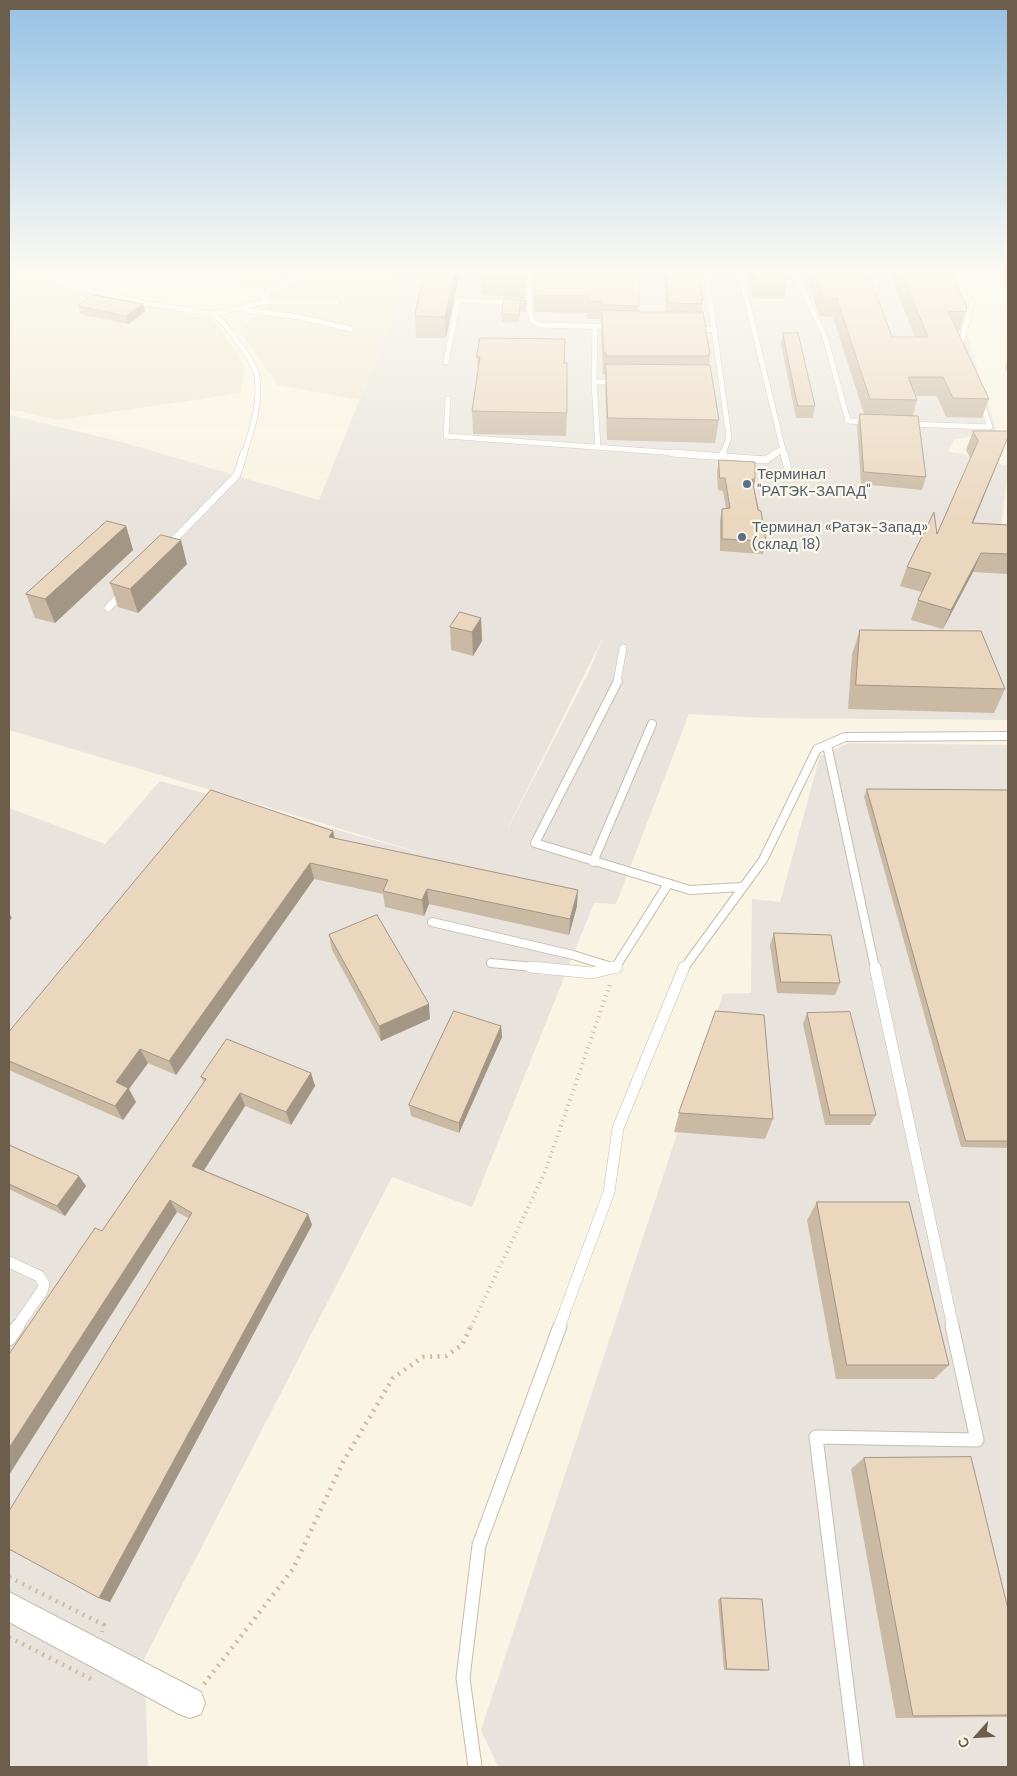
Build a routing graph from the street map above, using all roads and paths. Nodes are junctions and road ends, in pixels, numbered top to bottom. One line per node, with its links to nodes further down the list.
1 (247, 355): 22 (lane)
2 (447, 355): 8 (lane)
3 (594, 355): 10 (lane)
4 (718, 355): 13 (lane)
5 (760, 355): 19 (lane)
6 (830, 355): 16 (lane)
7 (965, 355): 9 (lane)
8 (446, 362)
9 (968, 362)
10 (594, 382): 11 (lane); 18 (lane)
11 (620, 382)
12 (712, 383): 13 (lane)
13 (722, 384): 20 (lane)
14 (977, 390): 17 (lane)
15 (448, 399): 18 (lane)
16 (876, 422)
17 (903, 423)
18 (598, 447): 20 (lane)
19 (782, 449): 20 (lane); 21 (lane)
20 (722, 456)
21 (790, 478)
22 (162, 552)
23 (128, 587): 24 (lane)
24 (108, 608)
25 (623, 648): 29 (lane)
26 (652, 724): 29 (lane)
27 (1008, 736): 28 (lane)
28 (827, 745): 31 (lane); 40 (lane)
29 (593, 862): 30 (lane)
30 (668, 884): 31 (lane); 34 (lane)
31 (742, 887): 39 (lane)
32 (432, 922): 34 (lane)
33 (491, 963): 34 (lane)
34 (616, 968): 38 (path)
35 (9, 1262): 36 (lane)
36 (9, 1339)
37 (9, 1606): 38 (street)
38 (190, 1703)
39 (476, 1767)
40 (857, 1767)

